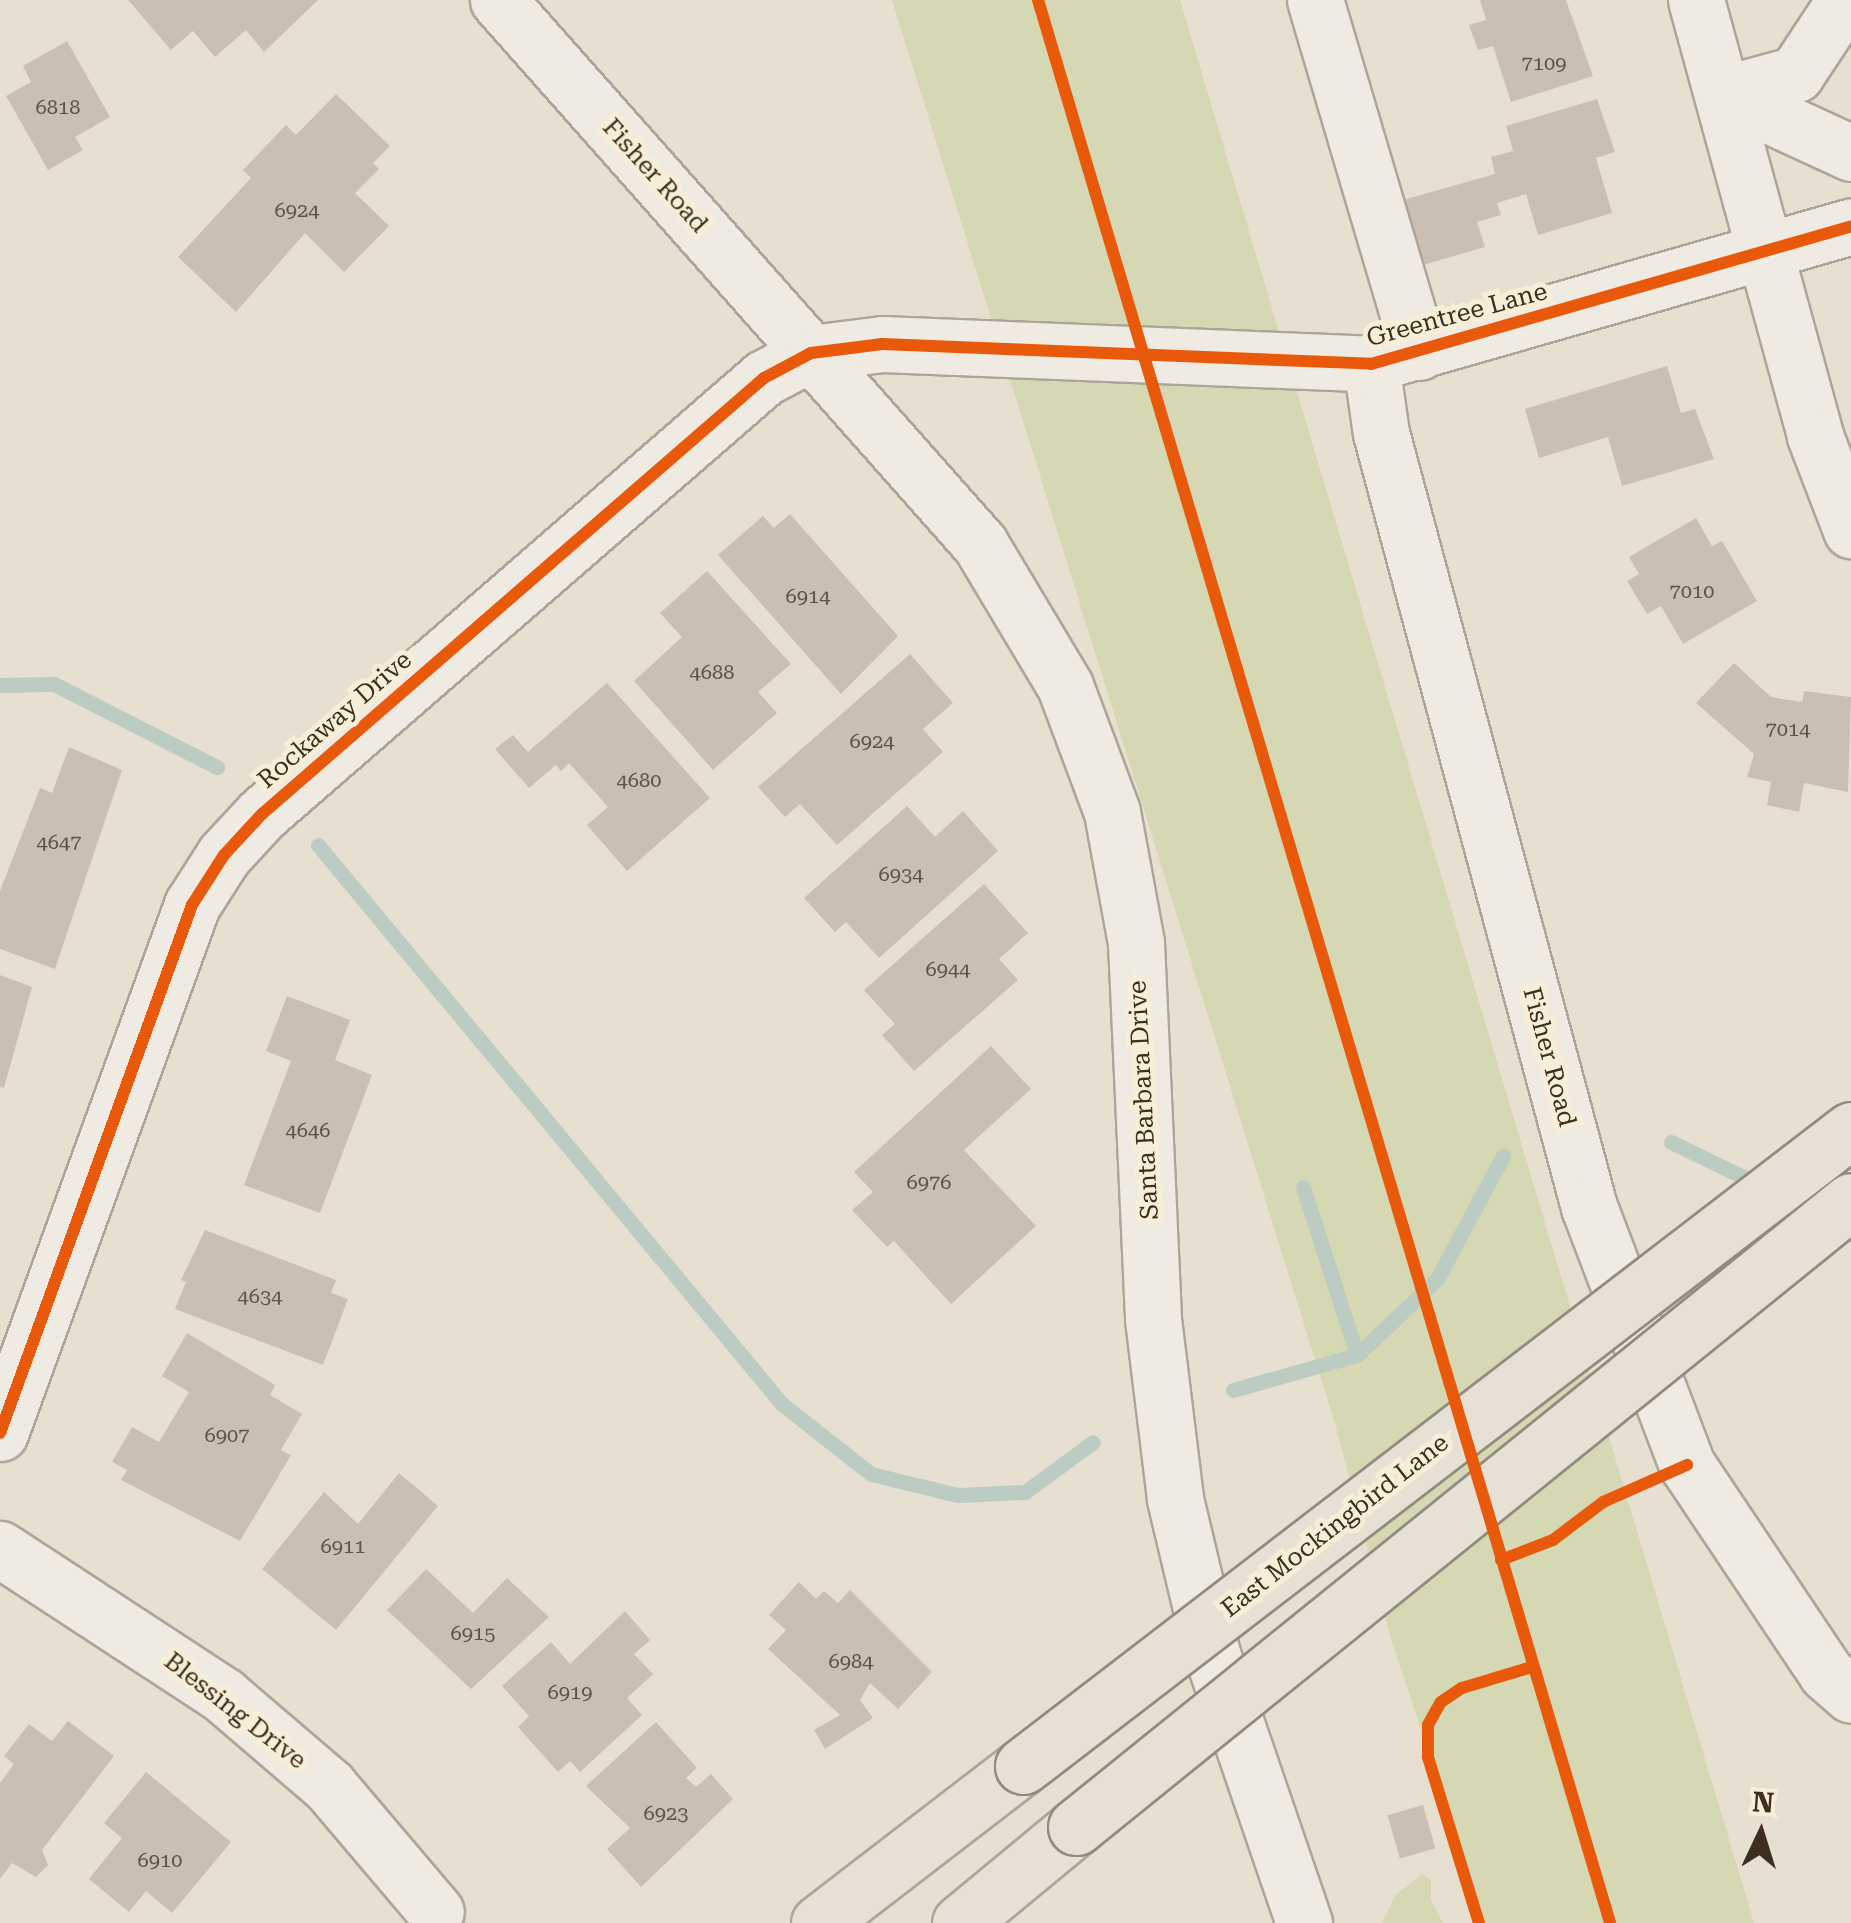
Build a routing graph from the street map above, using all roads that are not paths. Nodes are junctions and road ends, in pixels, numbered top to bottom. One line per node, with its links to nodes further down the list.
1 (498, 0): 10 (street, Fisher Road)
2 (1315, 0): 11 (street, Fisher Road)
3 (1696, 0): 5 (street)
4 (1845, 0): 5 (street)
5 (1724, 94): 6 (street); 8 (street)
6 (1851, 153)
7 (1851, 226): 8 (street, Greentree Lane)
8 (1765, 250): 11 (street, Greentree Lane); 12 (street)
9 (1003, 349): 10 (street, Rockaway Drive); 11 (street, Greentree Lane)
10 (811, 354): 15 (street, Rockaway Drive); 21 (street, Santa Barbara Drive)
11 (1395, 358): 17 (street, Fisher Road)
12 (1851, 530)
13 (1851, 1130): 19 (main road, East Mockingbird Lane, bridge)
14 (1851, 1201): 20 (main road, bridge)
15 (0, 1434)
16 (0, 1549): 18 (street, Blessing Drive)
17 (1851, 1695)
18 (436, 1912)
19 (818, 1923)
20 (960, 1923)
21 (1304, 1923)

